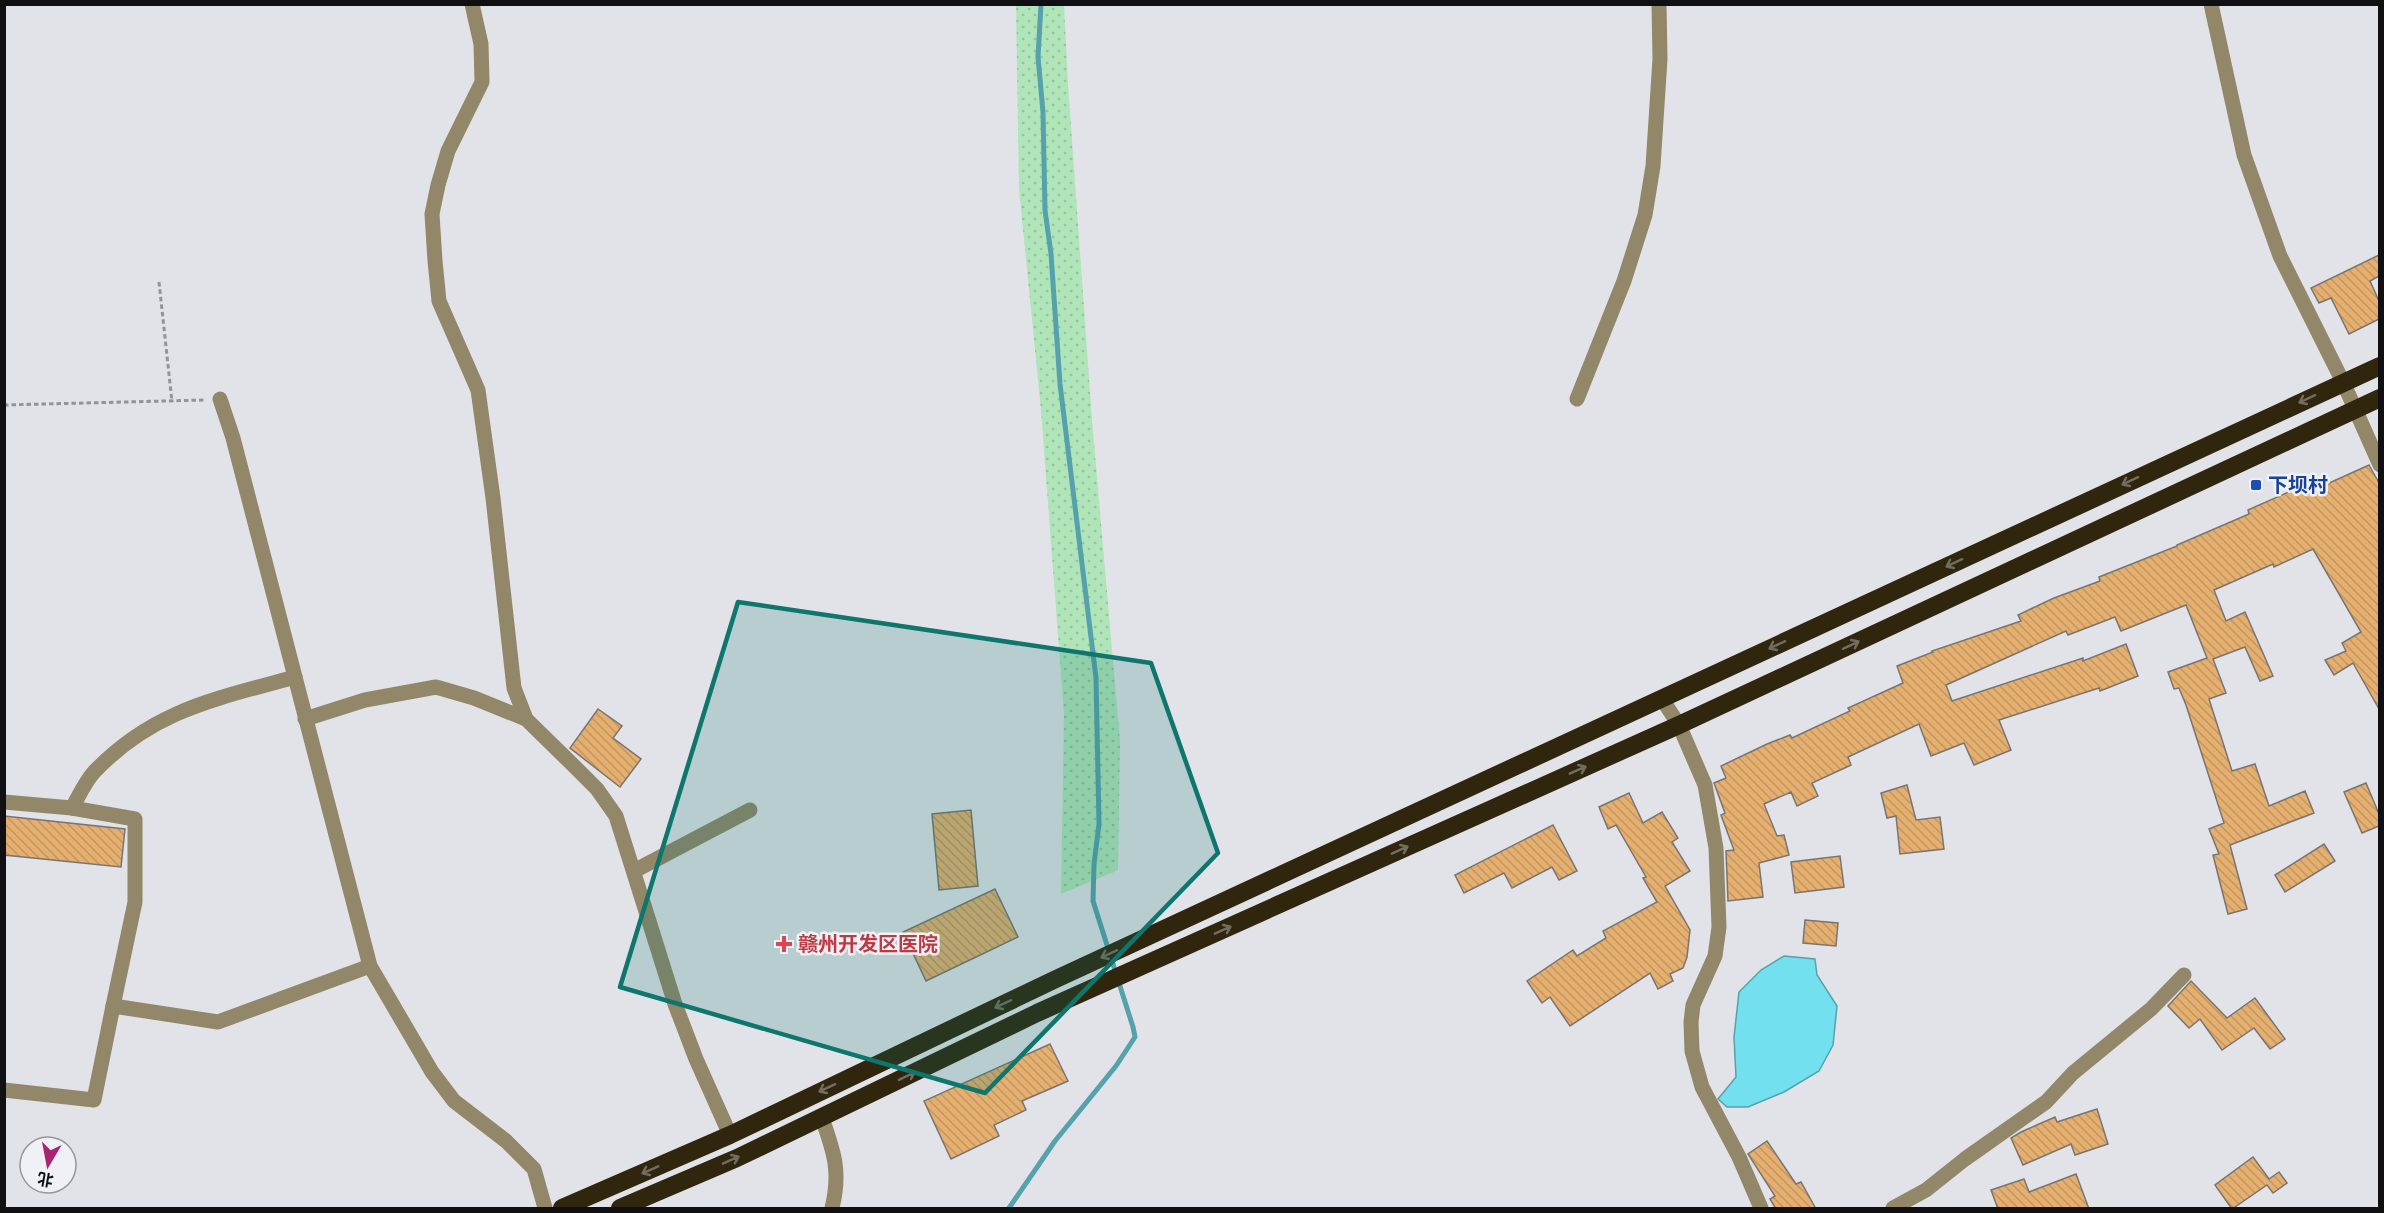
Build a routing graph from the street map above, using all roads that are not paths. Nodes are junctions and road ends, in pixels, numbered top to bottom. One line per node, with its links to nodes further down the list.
1 (472, 4): 14 (street)
2 (1659, 4): 8 (street)
3 (2211, 4): 5 (street)
4 (2379, 366): 5 (highway)
5 (2343, 382): 9 (street); 12 (highway, one-way to 12)
6 (2379, 398): 9 (highway)
7 (220, 399): 11 (street)
8 (1577, 399)
9 (2355, 410): 10 (street); 15 (highway, one-way to 9)
10 (2379, 465)
11 (295, 678): 13 (street); 17 (street)
12 (1662, 699): 15 (street); 22 (highway, one-way to 22)
13 (305, 719): 14 (street); 20 (street)
14 (526, 719): 19 (street)
15 (1678, 725): 24 (highway, one-way to 15); 33 (street)
16 (4, 802): 17 (street)
17 (72, 808): 23 (street)
18 (750, 810): 19 (street)
19 (634, 871): 27 (street)
20 (370, 966): 23 (street); 29 (street)
21 (2184, 975): 28 (street)
22 (1028, 993): 24 (highway); 27 (highway, one-way to 27)
23 (113, 1006): 25 (street)
24 (1037, 1013): 26 (highway, one-way to 24)
25 (4, 1090)
26 (822, 1118): 31 (highway, one-way to 26); 32 (street)
27 (730, 1134): 30 (highway, one-way to 30)
28 (1900, 1207)
29 (545, 1209)
30 (562, 1209)
31 (620, 1209)
32 (832, 1209)
33 (1761, 1209)

